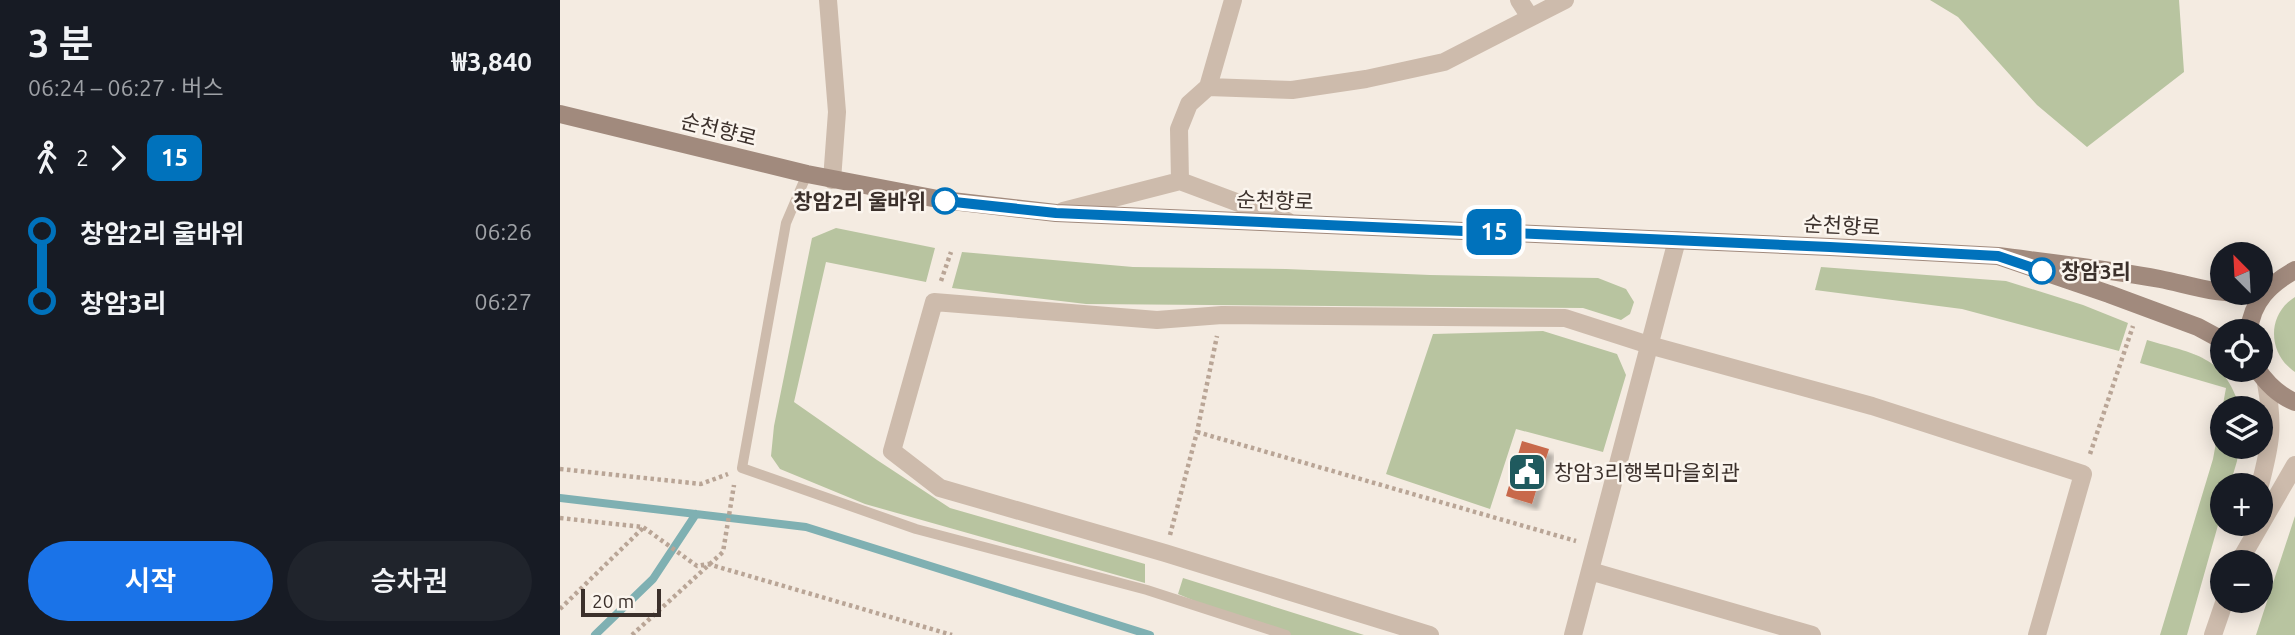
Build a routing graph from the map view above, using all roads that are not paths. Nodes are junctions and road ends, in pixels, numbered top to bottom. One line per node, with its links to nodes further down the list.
1 (828, 0): 9 (street)
2 (1233, 0): 6 (street)
3 (1519, 0): 5 (street)
4 (1565, 0): 5 (street)
5 (1530, 17): 6 (street)
6 (1208, 87): 10 (street)
7 (560, 114): 8 (main road, 순천향로)
8 (807, 174): 9 (main road, 순천향로); 28 (lane)
9 (832, 180): 11 (main road, 순천향로)
10 (1180, 181): 11 (street); 12 (street)
11 (1056, 213): 12 (main road, 순천향로)
12 (1293, 223): 13 (main road, 순천향로)
13 (1677, 240): 14 (main road, 순천향로); 19 (street)
14 (1998, 256): 17 (main road); 18 (main road)
15 (2295, 270): 16 (main road)
16 (2273, 281)
17 (2210, 291)
18 (2210, 334)
19 (1649, 345): 26 (street); 29 (street); 32 (street)
20 (2264, 382): 24 (street)
21 (2268, 382): 22 (main road)
22 (2295, 402)
23 (2295, 465): 25 (street)
24 (2263, 473)
25 (2245, 550)
26 (1590, 571): 30 (street); 31 (street)
27 (2221, 613): 33 (street)
28 (1286, 635)
29 (1430, 635)
30 (1573, 635)
31 (1812, 635)
32 (2037, 635)
33 (2213, 635)

